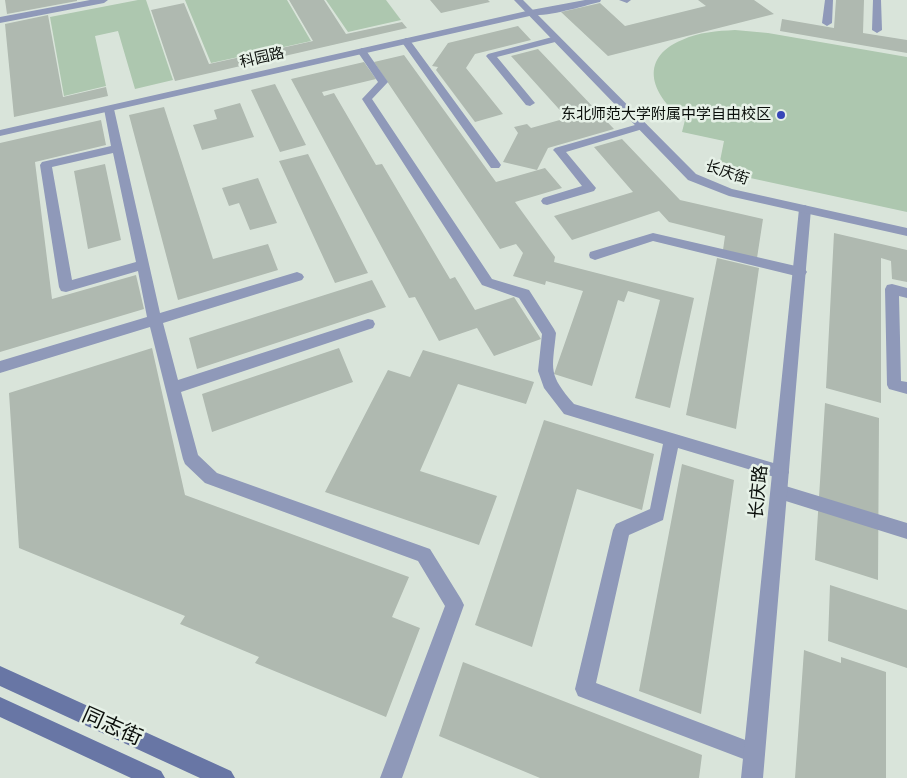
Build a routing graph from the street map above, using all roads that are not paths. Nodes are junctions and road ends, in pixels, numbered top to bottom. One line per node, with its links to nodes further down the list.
1 (104, 0): 8 (street)
2 (518, 0): 7 (street, 长庆街)
3 (565, 0): 7 (street)
4 (597, 0): 7 (street)
5 (829, 0): 9 (street)
6 (877, 0): 10 (street)
7 (531, 13): 11 (street, 长庆街); 12 (street, 科园路)
8 (0, 20)
9 (827, 23)
10 (877, 30)
11 (556, 39): 14 (street); 16 (street, 长庆街)
12 (406, 41): 13 (street, 科园路); 19 (street)
13 (362, 51): 15 (street, 科园路); 33 (street)
14 (530, 102)
15 (109, 109): 17 (street, 科园路); 18 (street)
16 (642, 126): 20 (street); 21 (street, 长庆街)
17 (0, 134)
18 (118, 148): 24 (street); 24 (street)
19 (496, 165)
20 (547, 201)
21 (806, 209): 22 (street, 长庆街); 25 (street, 长庆路)
22 (907, 232)
23 (595, 255): 25 (street)
24 (144, 266): 28 (street)
25 (800, 272): 34 (street, 长庆路)
26 (297, 277): 28 (street)
27 (907, 292): 32 (street)
28 (155, 320): 30 (street); 31 (street)
29 (368, 324): 31 (street)
30 (0, 367)
31 (174, 388): 42 (street)
32 (907, 388)
33 (672, 440): 34 (street); 39 (street)
34 (781, 472): 35 (street, 长庆路)
35 (779, 492): 36 (street); 39 (street, 长庆路)
36 (907, 531)
37 (0, 676): 41 (main road, 同志街)
38 (0, 707): 40 (main road, 同志街)
39 (754, 753): 43 (street, 长庆路)
40 (154, 778)
41 (224, 778)
42 (391, 778)
43 (752, 778)

